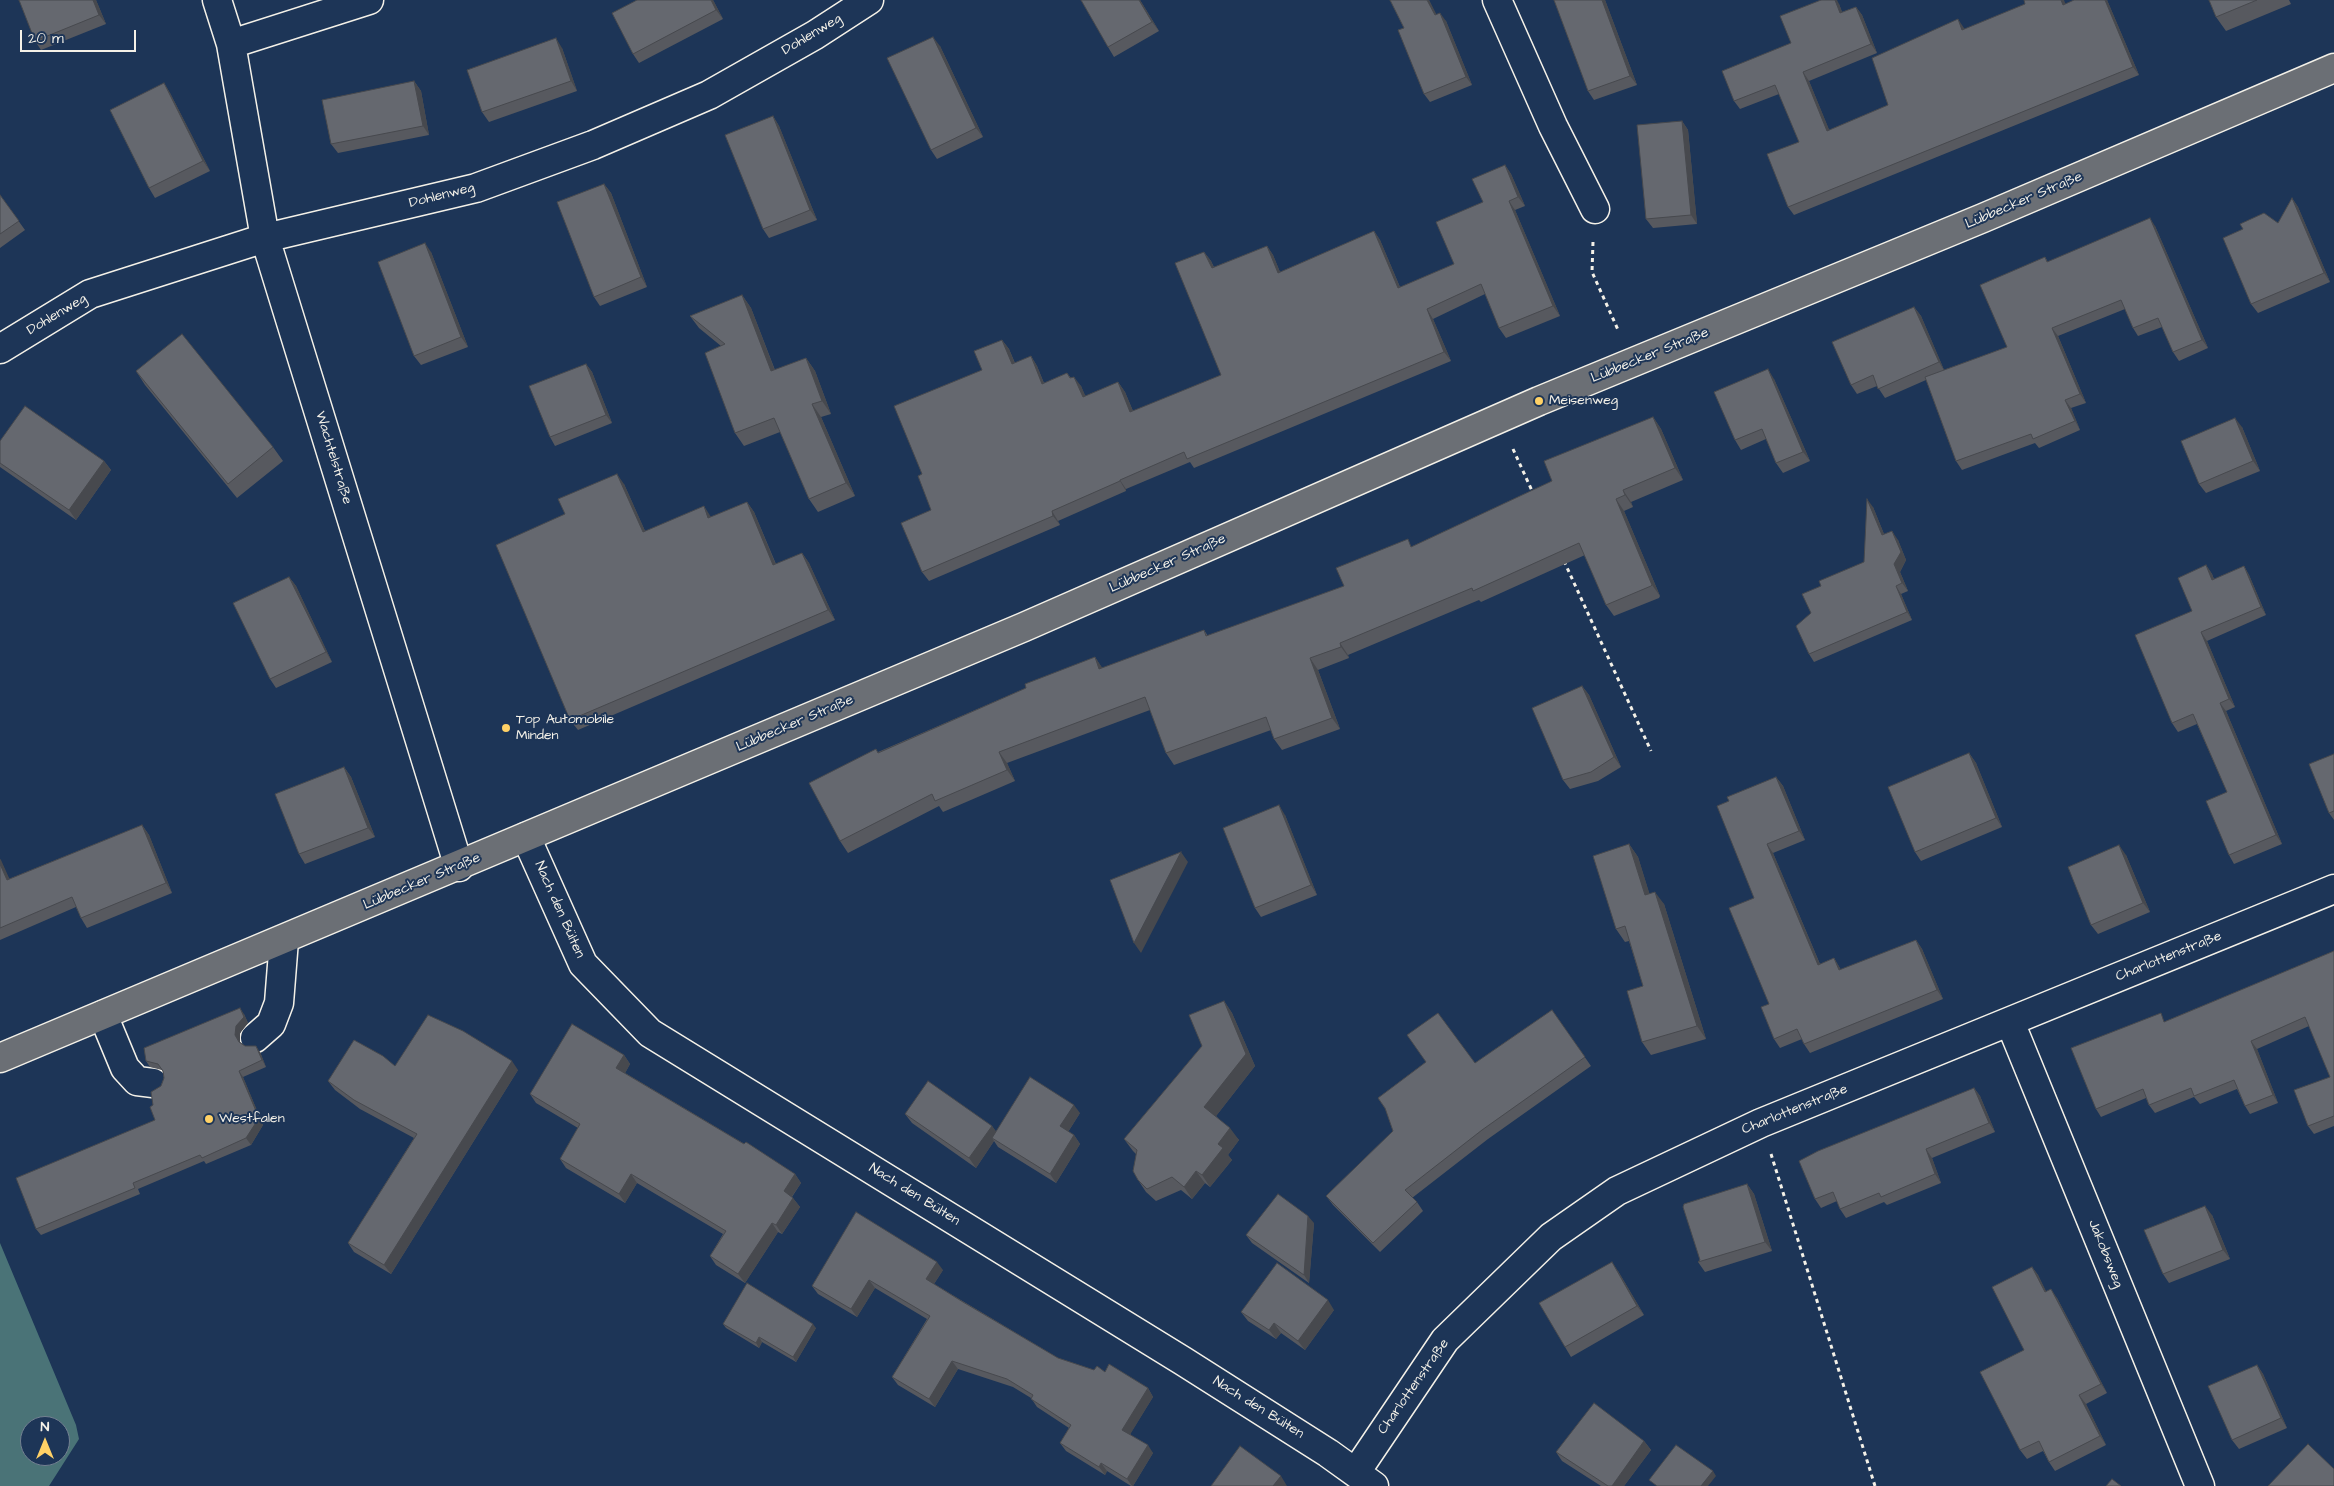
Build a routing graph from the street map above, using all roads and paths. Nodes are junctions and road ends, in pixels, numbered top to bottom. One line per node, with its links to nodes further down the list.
1 (217, 0): 5 (street, Wachtelstraße)
2 (369, 0): 5 (street)
3 (869, 0): 8 (street, Dohlenweg)
4 (1497, 0): 7 (street)
5 (231, 44): 8 (street, Wachtelstraße)
6 (2334, 68): 10 (main road, Lübbecker Straße)
7 (1595, 209): 10 (path)
8 (265, 238): 9 (street, Dohlenweg); 16 (street, Wachtelstraße)
9 (0, 349)
10 (1633, 363): 11 (main road, Lübbecker Straße)
11 (1499, 418): 12 (path); 15 (main road, Lübbecker Straße)
12 (1536, 499)
13 (1560, 553): 14 (path)
14 (1651, 751)
15 (526, 837): 16 (main road, Lübbecker Straße); 25 (street, Nach den Bülten)
16 (458, 867): 18 (main road, Lübbecker Straße)
17 (2334, 889): 20 (street, Charlottenstraße)
18 (284, 940): 19 (main road, Lübbecker Straße); 21 (street)
19 (103, 1015): 22 (main road, Lübbecker Straße); 23 (street)
20 (2010, 1022): 24 (street, Charlottenstraße); 27 (street, Jakobsweg)
21 (255, 1038)
22 (0, 1058)
23 (153, 1083)
24 (1761, 1123): 25 (street, Charlottenstraße); 26 (path)
25 (1365, 1479)
26 (1876, 1486)
27 (2200, 1486)

